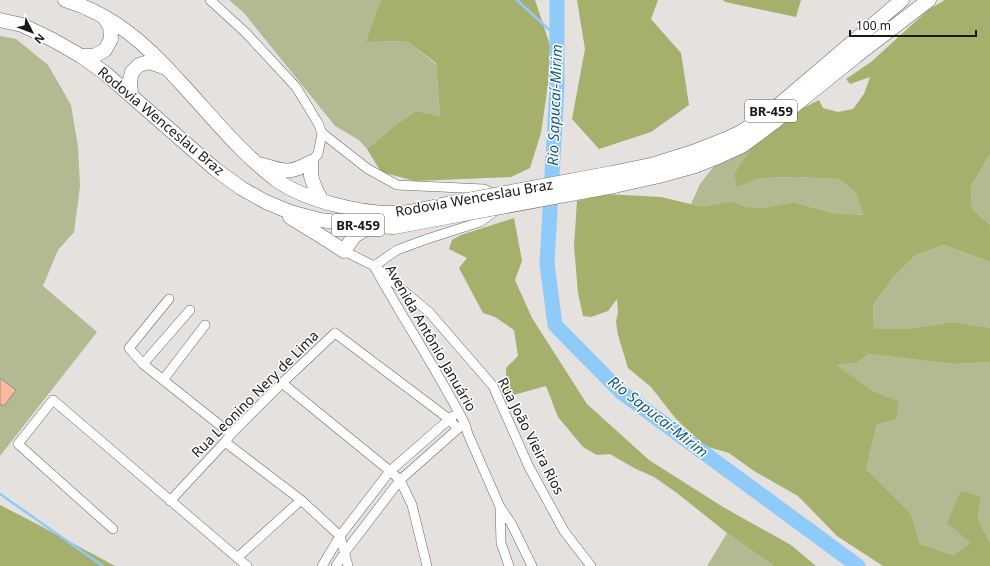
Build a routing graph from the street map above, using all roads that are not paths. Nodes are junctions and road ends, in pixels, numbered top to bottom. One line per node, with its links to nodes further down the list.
1 (65, 0): 5 (highway, Rodovia Wenceslau Braz / BR-459)
2 (210, 0): 10 (street)
3 (902, 0): 13 (highway, Rodovia Wenceslau Braz / BR-459)
4 (929, 0): 13 (highway, Rodovia Wenceslau Braz / BR-459)
5 (103, 15): 7 (highway); 8 (highway, Rodovia Wenceslau Braz / BR-459)
6 (0, 20): 7 (highway, Rodovia Wenceslau Braz / BR-459)
7 (81, 56): 9 (highway, Rodovia Wenceslau Braz / BR-459)
8 (168, 69): 9 (highway); 12 (highway, Rodovia Wenceslau Braz / BR-459)
9 (131, 94): 15 (highway, Rodovia Wenceslau Braz / BR-459)
10 (322, 133): 11 (street); 19 (street)
11 (312, 162): 12 (highway, BR-459); 14 (highway, BR-459)
12 (257, 163): 14 (highway, Rodovia Wenceslau Braz / BR-459)
13 (613, 180): 16 (highway, Rodovia Wenceslau Braz / BR-459, bridge)
14 (322, 201): 16 (highway, Rodovia Wenceslau Braz / BR-459)
15 (266, 202): 17 (highway, Rodovia Wenceslau Braz / BR-459); 18 (highway)
16 (452, 210): 17 (highway, Rodovia Wenceslau Braz / BR-459)
17 (372, 226): 18 (highway)
18 (344, 251): 19 (street, Rua João Vieira Rios)
19 (374, 266): 26 (street, Avenida Antônio Januário); 46 (street, Rua João Vieira Rios)
20 (169, 299): 23 (street)
21 (190, 310): 23 (street)
22 (205, 325): 24 (street)
23 (144, 364): 24 (street)
24 (163, 380): 29 (street)
25 (282, 383): 27 (street, Rua Leonino Nery de Lima); 29 (street, Rua Leonino Nery de Lima); 30 (street)
26 (458, 412): 27 (street); 28 (street, Avenida Antônio Januário)
27 (449, 419): 28 (street, Rua Leonino Nery de Lima); 30 (street)
28 (461, 426): 31 (street); 34 (street)
29 (228, 438): 32 (street); 33 (street, Rua Leonino Nery de Lima)
30 (390, 471): 31 (street); 36 (street)
31 (400, 480): 37 (street); 43 (street)
32 (301, 500): 36 (street); 38 (street)
33 (170, 501): 35 (street); 38 (street)
34 (500, 507): 44 (street); 45 (street)
35 (113, 529)
36 (340, 536): 37 (street); 40 (street)
37 (345, 552): 41 (street); 42 (street)
38 (237, 558): 39 (street)
39 (247, 566)
40 (322, 566)
41 (336, 566)
42 (348, 566)
43 (427, 566)
44 (509, 566)
45 (532, 566)
46 (591, 566)

